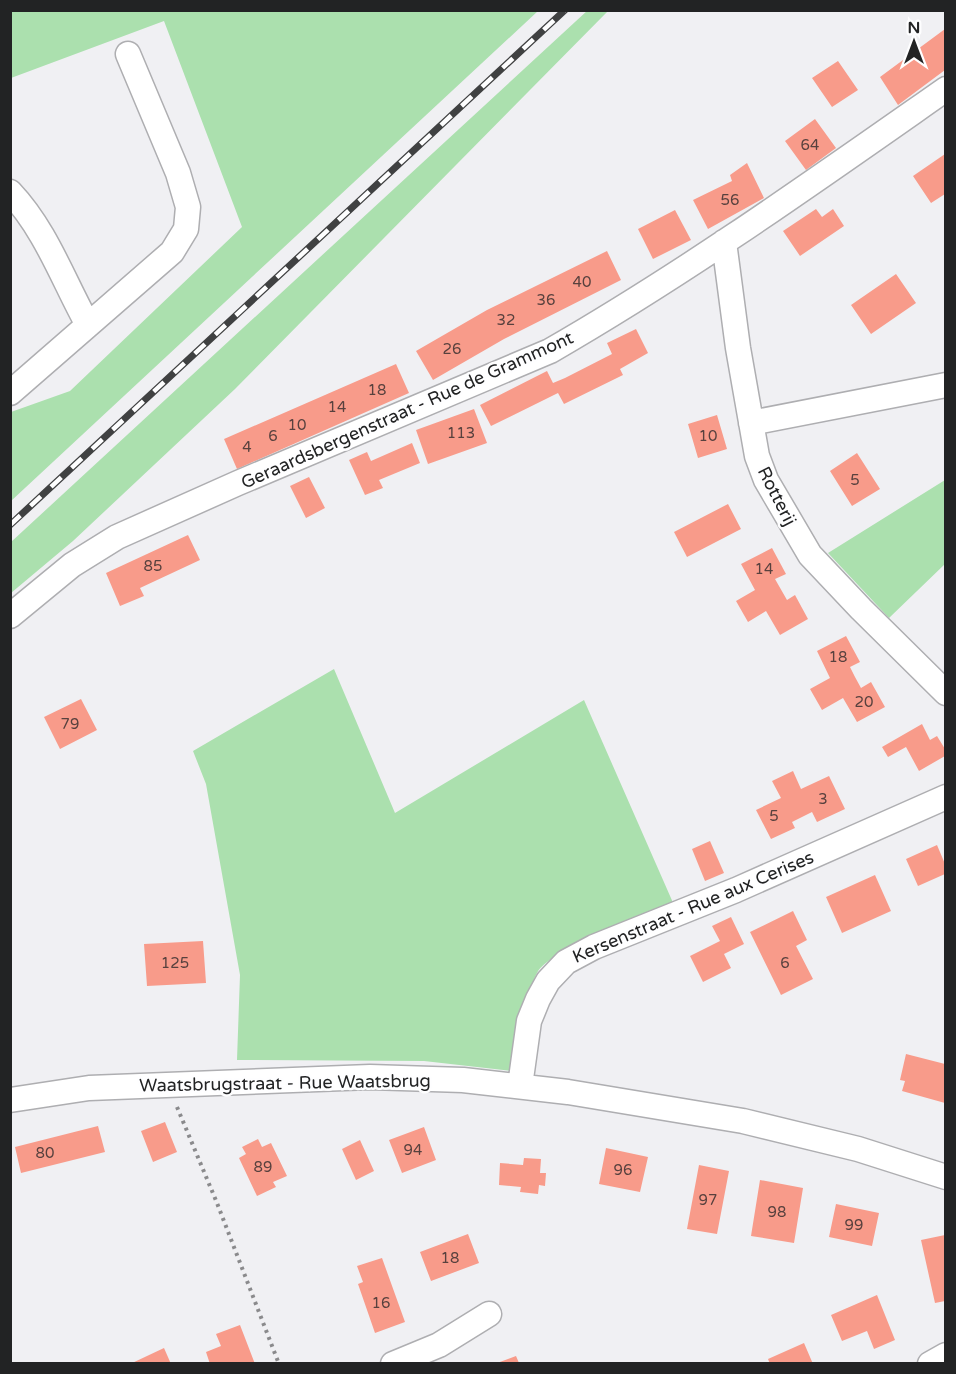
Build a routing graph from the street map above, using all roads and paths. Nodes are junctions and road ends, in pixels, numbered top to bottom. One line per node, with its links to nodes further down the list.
1 (128, 54): 5 (street)
2 (945, 89): 4 (street, Geraardsbergenstraat - Rue de Grammont)
3 (10, 192): 5 (street)
4 (724, 242): 8 (street, Rotterij); 9 (street, Geraardsbergenstraat - Rue de Grammont)
5 (88, 325): 7 (street)
6 (945, 385): 8 (street)
7 (10, 393)
8 (752, 423): 10 (street, Rotterij)
9 (10, 616)
10 (945, 693)
11 (945, 797): 13 (street, Kersenstraat - Rue aux Cerises)
12 (167, 1084): 13 (street, Waatsbrugstraat - Rue Waatsbrug); 14 (street, Waatsbrugstraat - Rue Waatsbrug); 18 (path)
13 (520, 1086): 15 (street, Waatsbrugstraat - Rue Waatsbrug)
14 (10, 1100)
15 (945, 1177)
16 (489, 1314): 19 (street)
17 (945, 1355): 20 (street)
18 (279, 1364)
19 (393, 1364)
20 (930, 1364)

